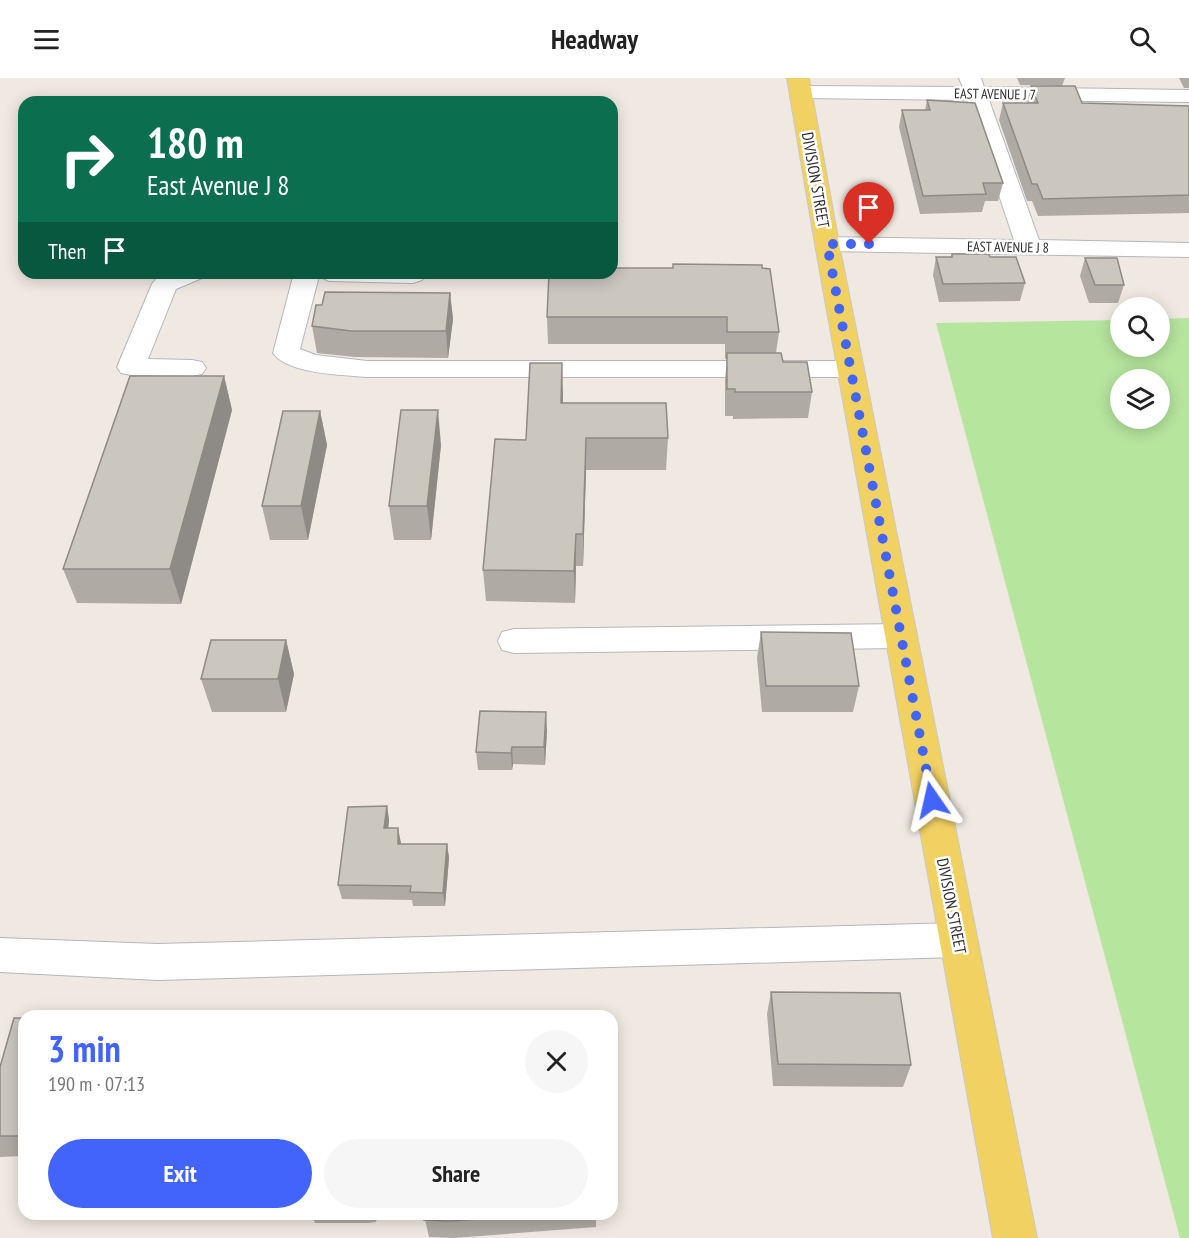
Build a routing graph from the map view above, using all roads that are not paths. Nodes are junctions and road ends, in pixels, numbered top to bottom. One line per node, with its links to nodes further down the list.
1 (799, 85): 2 (street, EAST AVENUE J 7); 5 (main road, DIVISION STREET)
2 (973, 86): 3 (street, EAST AVENUE J 7); 6 (street)
3 (1128, 87): 4 (street, EAST AVENUE J 7)
4 (1189, 96)
5 (827, 244): 6 (street, EAST AVENUE J 8); 11 (main road, DIVISION STREET)
6 (1029, 247): 7 (street, EAST AVENUE J 8)
7 (1189, 250)
8 (178, 279): 10 (street)
9 (305, 279): 11 (street)
10 (192, 368)
11 (850, 369): 12 (main road, DIVISION STREET)
12 (901, 636): 13 (street); 14 (main road, DIVISION STREET)
13 (514, 641)
14 (958, 940): 15 (street); 16 (main road, DIVISION STREET)
15 (0, 956)
16 (1015, 1238)

